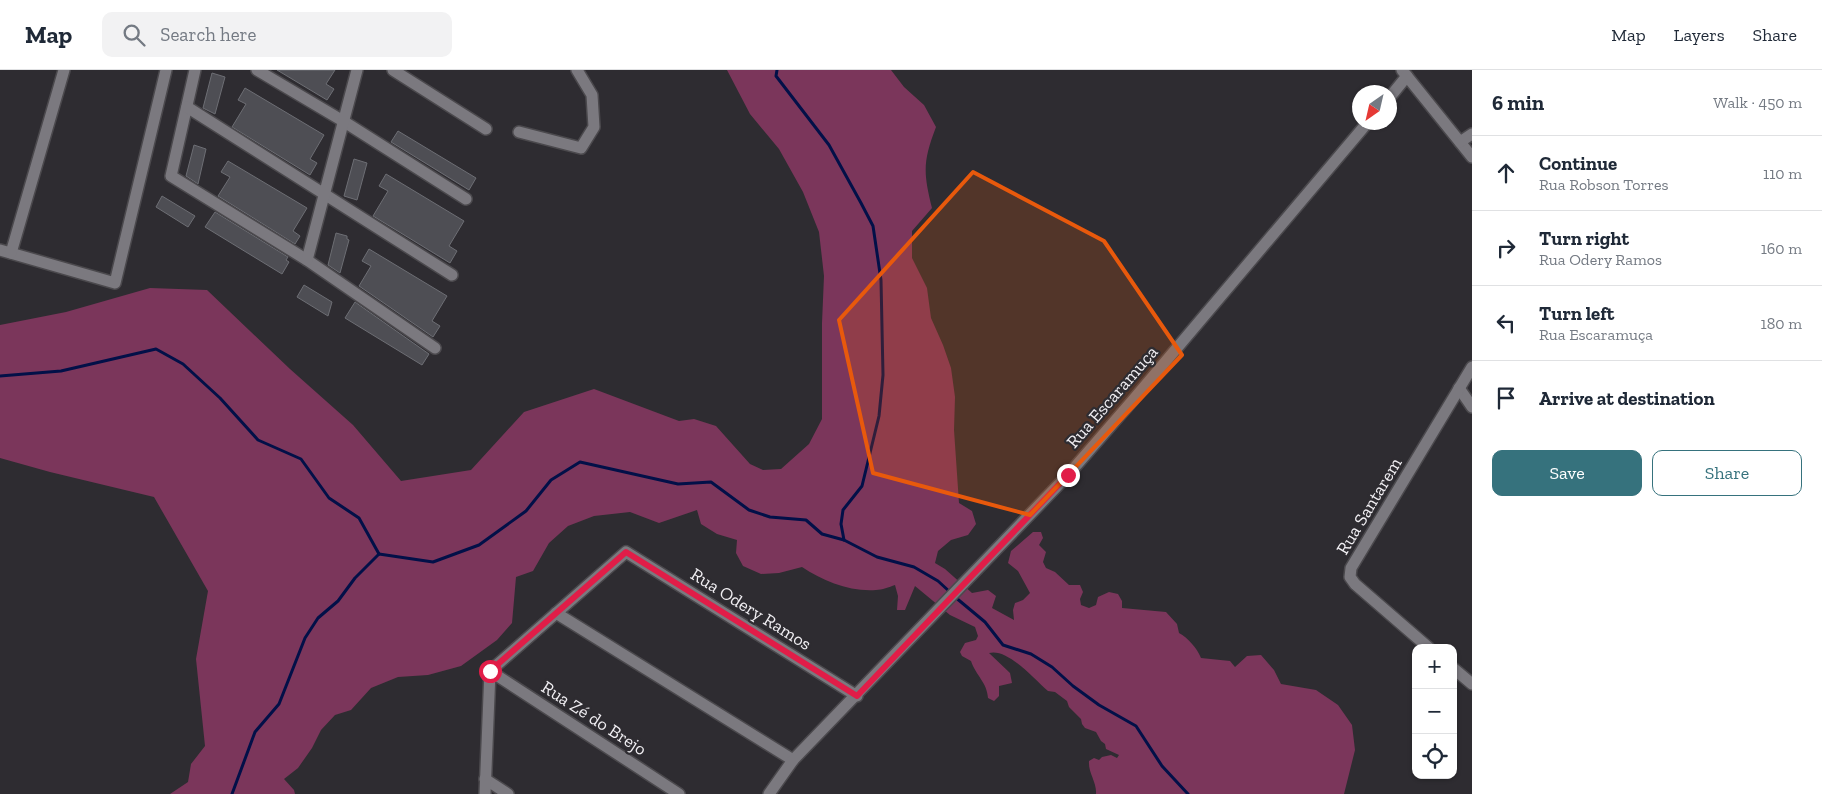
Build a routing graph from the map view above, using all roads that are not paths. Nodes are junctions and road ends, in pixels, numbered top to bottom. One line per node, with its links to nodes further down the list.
1 (64, 70): 20 (street)
2 (166, 70): 20 (street)
3 (195, 70): 10 (street)
4 (257, 70): 11 (street)
5 (356, 70): 11 (street)
6 (394, 70): 12 (street)
7 (577, 70): 14 (street)
8 (1405, 73): 9 (street); 16 (street)
9 (1397, 86)
10 (187, 107): 18 (street); 21 (street)
11 (343, 121): 18 (street); 19 (street)
12 (486, 129)
13 (1361, 130): 32 (street, Rua Escaramuça)
14 (519, 132)
15 (1472, 134): 16 (street)
16 (1460, 142): 17 (street)
17 (1472, 157)
18 (324, 194): 21 (street); 22 (street)
19 (466, 199)
20 (6, 252)
21 (307, 260): 23 (street)
22 (452, 275)
23 (435, 348)
24 (1472, 367): 25 (street, Rua Santarem)
25 (1459, 388): 26 (street); 28 (street, Rua Santarem)
26 (1472, 407)
27 (556, 613): 29 (street); 32 (street, Rua Odery Ramos); 33 (street)
28 (1424, 644)
29 (490, 671): 34 (street); 37 (street, Rua Zé do Brejo)
30 (1457, 671): 31 (street)
31 (1472, 684)
32 (857, 696): 33 (street, Rua Escaramuça)
33 (793, 760): 38 (street, Rua Escaramuça)
34 (485, 779): 35 (street); 36 (street)
35 (485, 794)
36 (508, 794)
37 (678, 794)
38 (769, 794)

